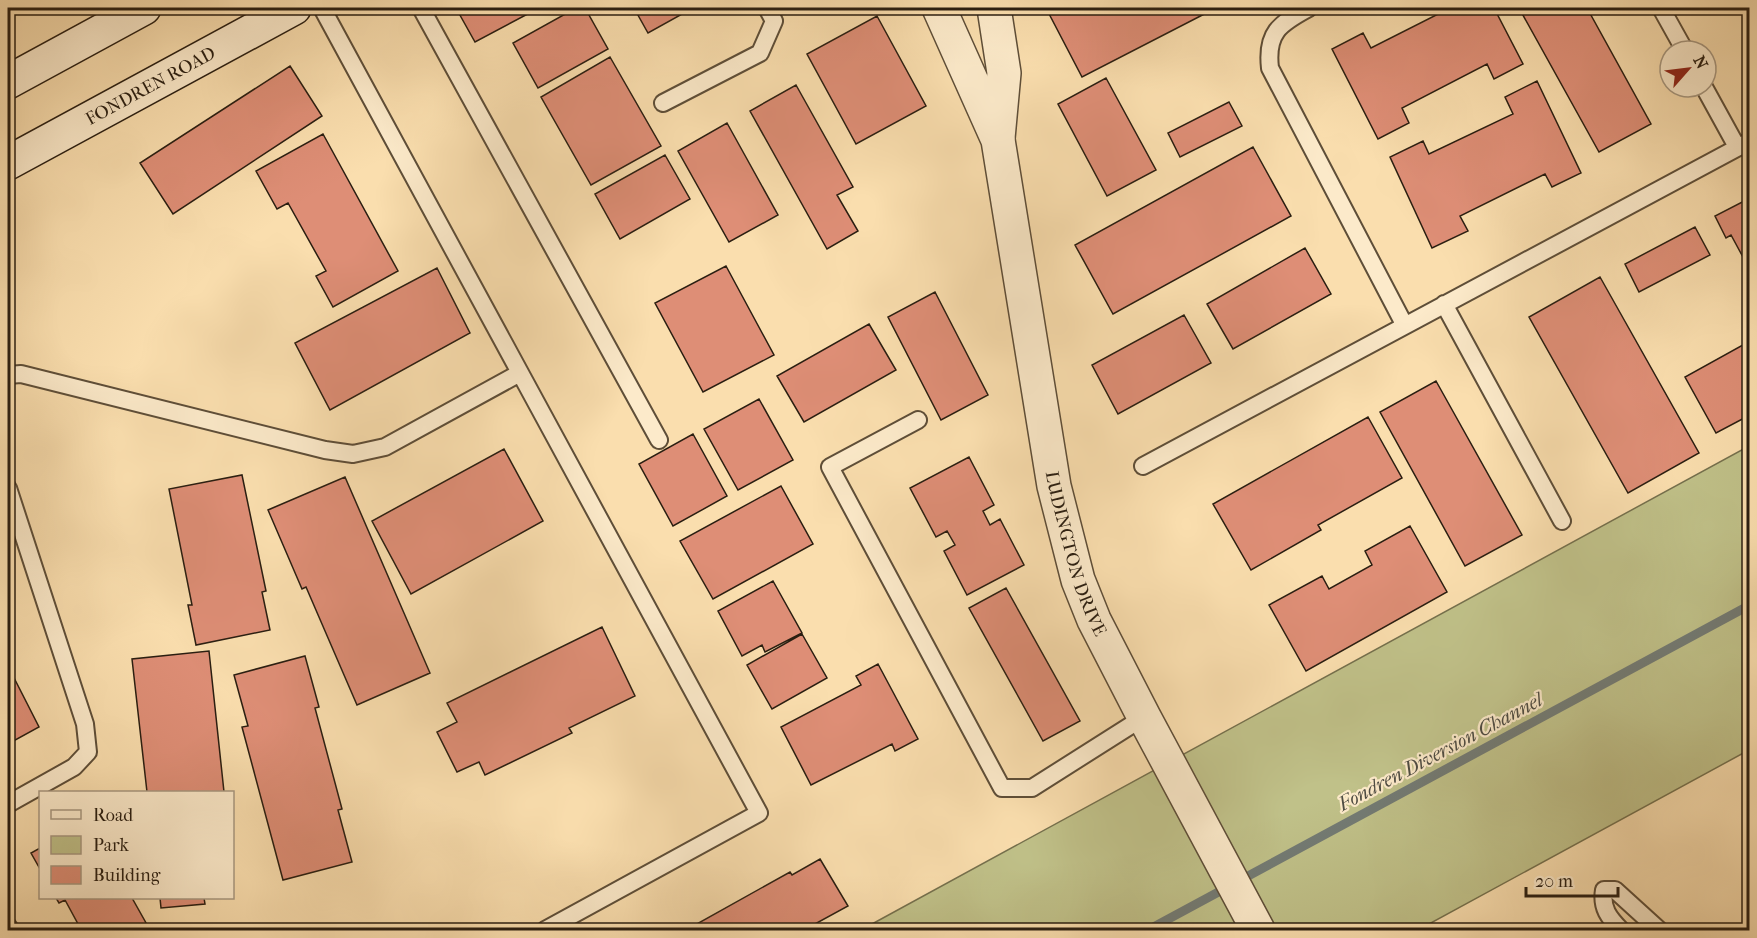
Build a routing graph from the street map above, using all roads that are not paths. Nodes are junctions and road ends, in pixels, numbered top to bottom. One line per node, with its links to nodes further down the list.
1 (144, 8): 11 (street)
2 (294, 8): 16 (street, FONDREN ROAD)
3 (322, 8): 19 (lane)
4 (421, 8): 22 (lane)
5 (767, 8): 13 (lane)
6 (939, 8): 14 (street, LUDINGTON DRIVE)
7 (994, 8): 14 (street, LUDINGTON DRIVE)
8 (1309, 8): 18 (lane)
9 (1661, 8): 10 (lane)
10 (1678, 39)
11 (8, 82)
12 (1712, 99): 15 (lane)
13 (663, 103)
14 (998, 140): 26 (street, LUDINGTON DRIVE)
15 (1743, 144): 17 (lane)
16 (8, 163)
17 (1444, 304): 18 (lane); 25 (lane)
18 (1404, 324): 23 (lane)
19 (520, 373): 20 (lane); 30 (lane)
20 (8, 375)
21 (918, 420): 26 (lane)
22 (658, 440)
23 (1143, 466)
24 (8, 489): 27 (lane)
25 (1562, 520)
26 (1144, 717): 31 (street, LUDINGTON DRIVE)
27 (8, 804)
28 (8, 926): 29 (lane)
29 (10, 930)
30 (545, 930)
31 (1258, 930)
32 (1621, 930): 33 (lane)
33 (1659, 930)

